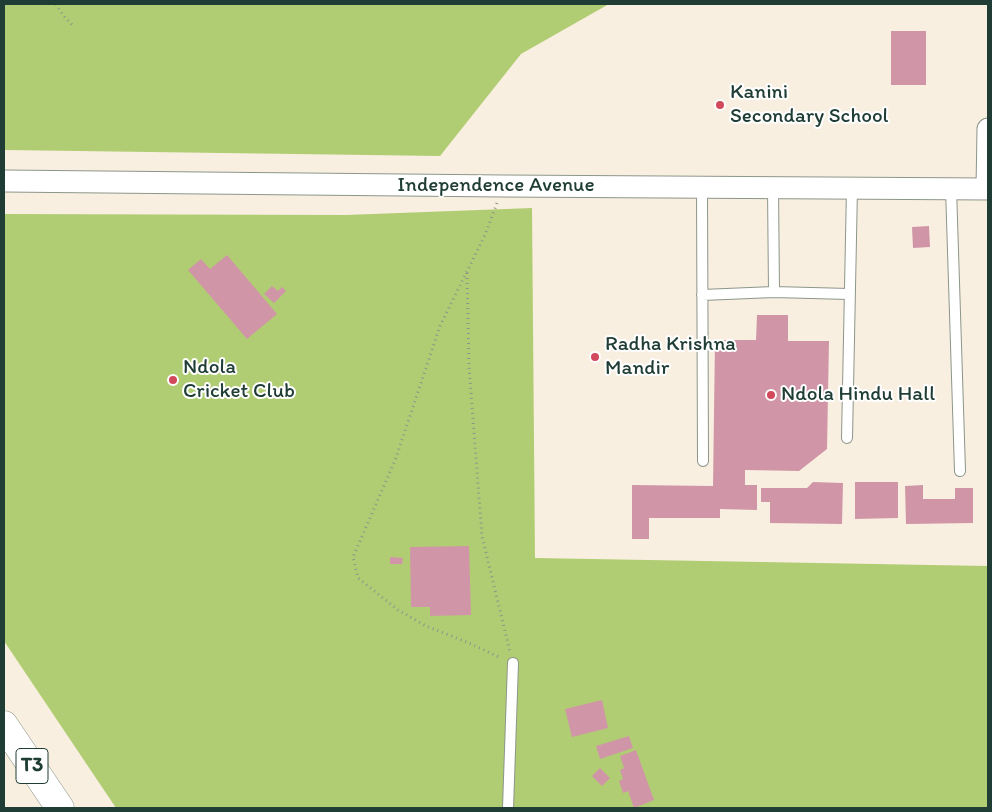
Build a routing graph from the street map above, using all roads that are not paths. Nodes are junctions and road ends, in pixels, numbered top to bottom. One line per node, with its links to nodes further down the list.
1 (988, 129): 7 (street)
2 (4, 181): 3 (street, Independence Avenue)
3 (702, 187): 4 (street, Independence Avenue); 10 (lane)
4 (773, 188): 5 (street, Independence Avenue); 8 (lane)
5 (852, 188): 6 (street, Independence Avenue); 9 (lane)
6 (951, 188): 7 (street, Independence Avenue); 13 (lane)
7 (988, 189)
8 (774, 292): 9 (lane); 10 (lane)
9 (849, 294): 11 (lane)
10 (702, 295): 12 (lane)
11 (847, 438)
12 (703, 461)
13 (960, 471)
14 (513, 663): 17 (lane)
15 (4, 724): 16 (highway, T3)
16 (60, 808)
17 (508, 808)

